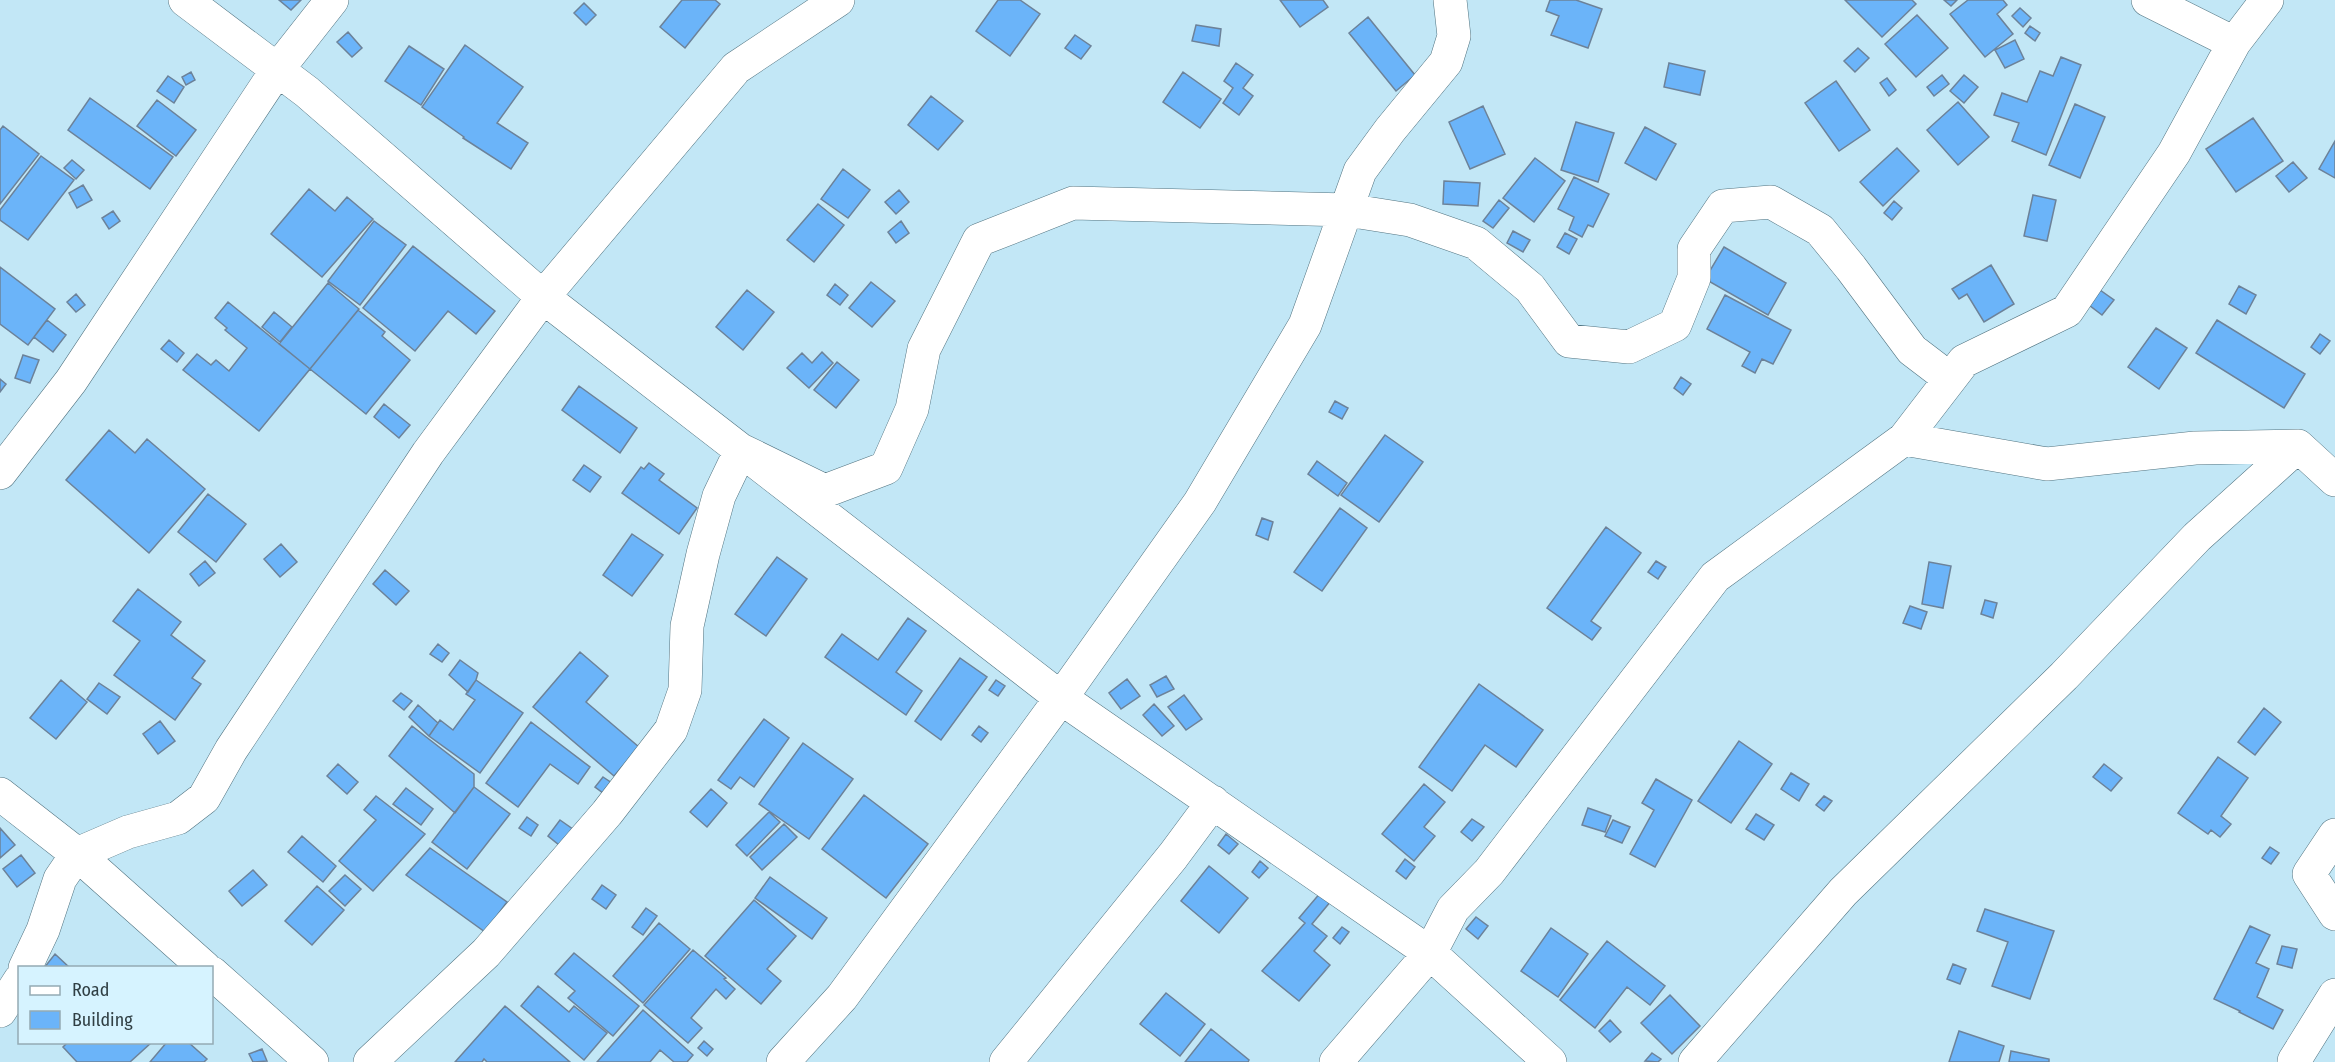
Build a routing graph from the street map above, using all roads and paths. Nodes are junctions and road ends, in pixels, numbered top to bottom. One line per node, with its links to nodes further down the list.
1 (185, 0): 8 (street)
2 (332, 0): 8 (street)
3 (838, 0): 10 (street)
4 (1450, 0): 9 (street)
5 (2148, 0): 7 (street)
6 (2267, 0): 7 (street)
7 (2234, 43): 11 (street)
8 (277, 69): 10 (street); 15 (street)
9 (1347, 210): 11 (street); 14 (street); 17 (street)
10 (543, 297): 14 (street); 21 (street)
11 (1950, 379): 12 (street)
12 (1904, 440): 13 (street); 23 (street)
13 (2298, 446): 16 (street); 36 (street)
14 (741, 450): 17 (street); 31 (street)
15 (0, 473)
16 (2335, 480)
17 (1061, 698): 19 (street); 32 (street)
18 (0, 794): 21 (street)
19 (1213, 802): 23 (street); 33 (street)
20 (2335, 835): 22 (street)
21 (77, 854): 24 (street); 25 (street)
22 (2335, 914)
23 (1430, 953): 34 (street); 35 (street)
24 (26, 966)
25 (203, 966)
26 (213, 974): 30 (street)
27 (18, 983): 29 (street)
28 (2335, 995): 37 (street)
29 (0, 1011)
30 (312, 1062)
31 (370, 1062)
32 (783, 1062)
33 (1006, 1062)
34 (1336, 1062)
35 (1550, 1062)
36 (1695, 1062)
37 (2295, 1062)

